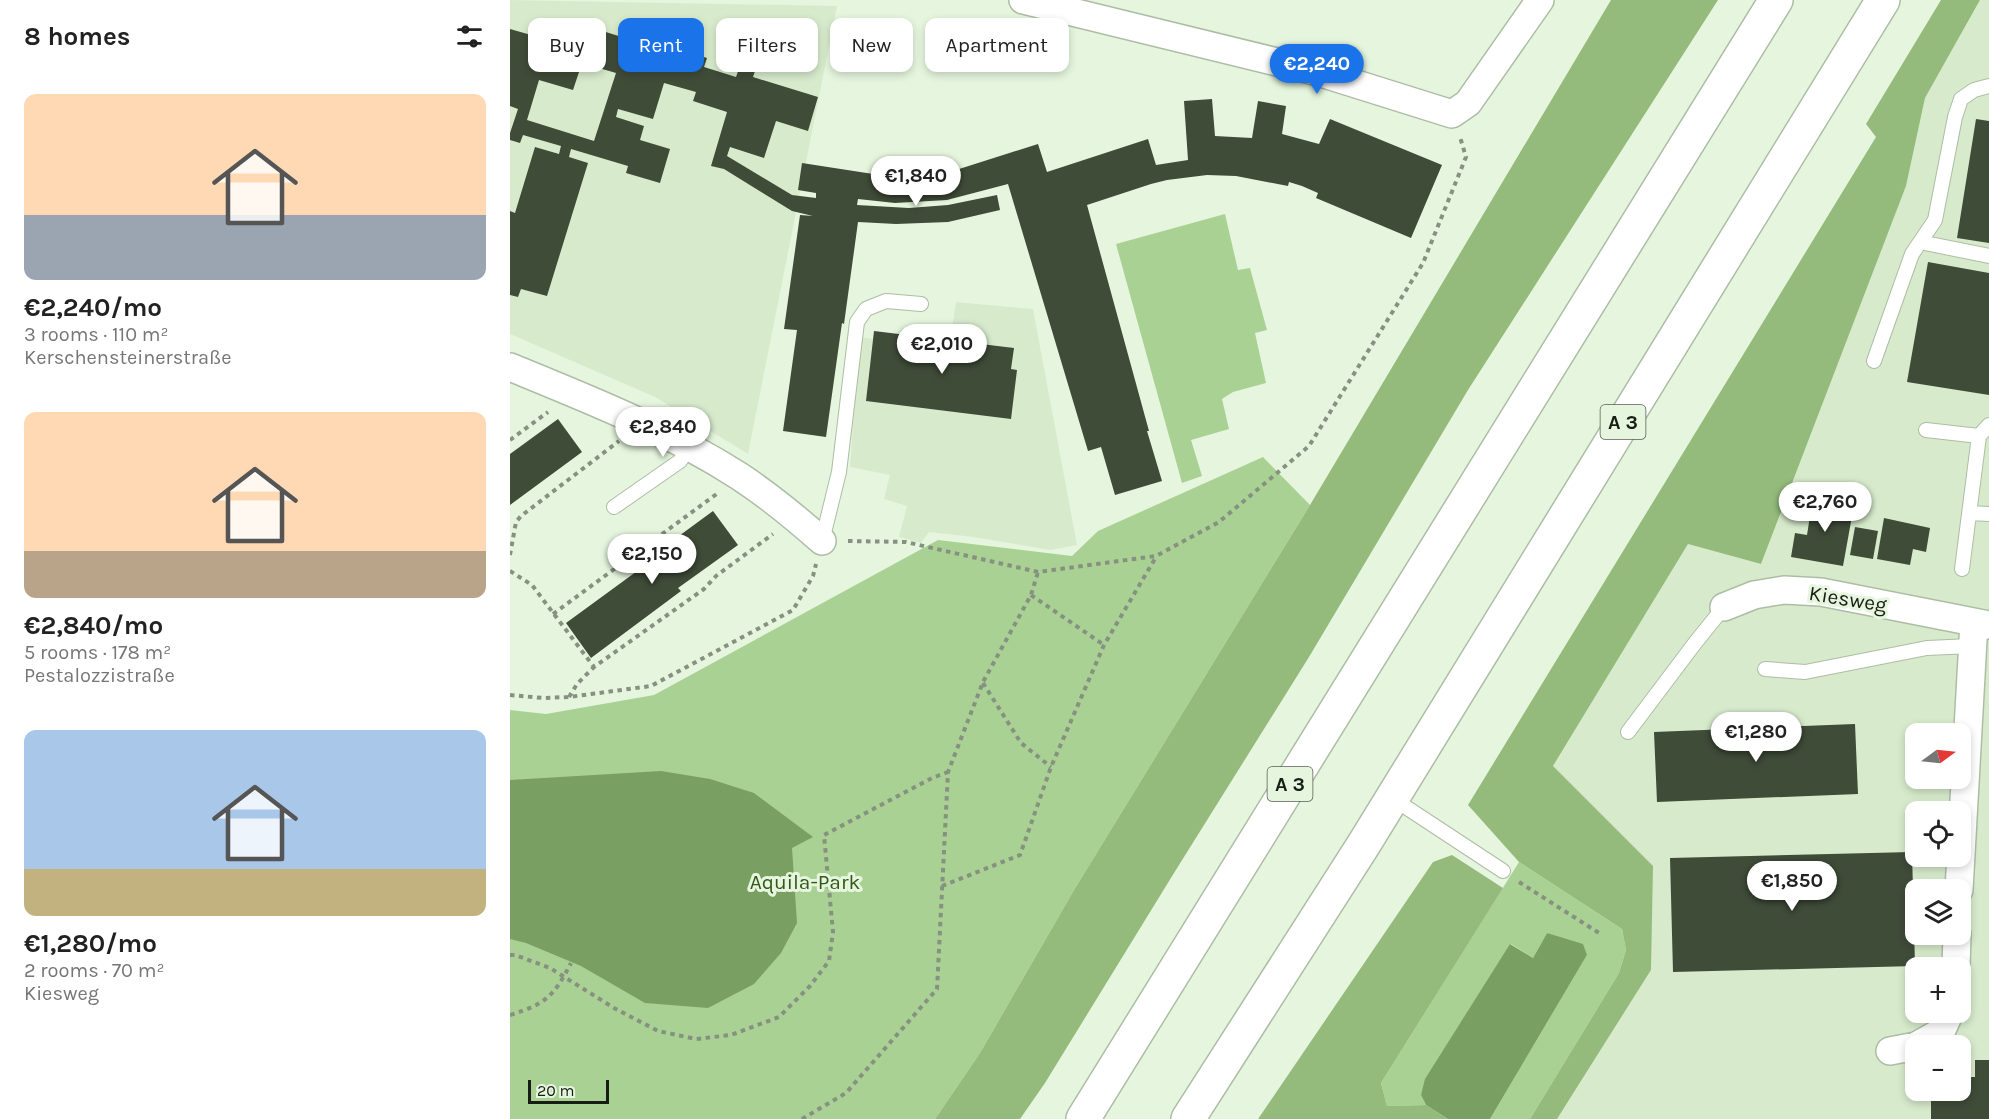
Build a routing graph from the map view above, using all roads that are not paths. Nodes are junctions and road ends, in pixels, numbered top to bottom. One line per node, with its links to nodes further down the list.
1 (1023, 0): 2 (street)
2 (1540, 0)
3 (1776, 0): 30 (highway, A 3)
4 (1883, 0): 25 (highway, A 3)
5 (1989, 86): 6 (lane)
6 (1920, 242): 7 (lane); 9 (lane)
7 (1989, 256)
8 (921, 304): 19 (lane)
9 (1874, 361)
10 (510, 367): 14 (street)
11 (1989, 425): 13 (lane)
12 (1926, 430): 13 (lane)
13 (1980, 436): 15 (lane)
14 (690, 446): 16 (lane); 19 (street)
15 (1983, 458): 17 (lane)
16 (614, 507)
17 (1970, 513): 18 (lane); 20 (lane)
18 (1989, 514)
19 (822, 541)
20 (1962, 569)
21 (1724, 607): 22 (street, Kiesweg); 24 (lane)
22 (1978, 631): 23 (lane); 27 (street)
23 (1765, 669)
24 (1628, 732)
25 (1392, 798): 26 (lane); 31 (highway, A 3)
26 (1503, 872)
27 (1960, 879)
28 (1945, 1023): 29 (street)
29 (1934, 1035)
30 (1083, 1119)
31 (1188, 1119)

